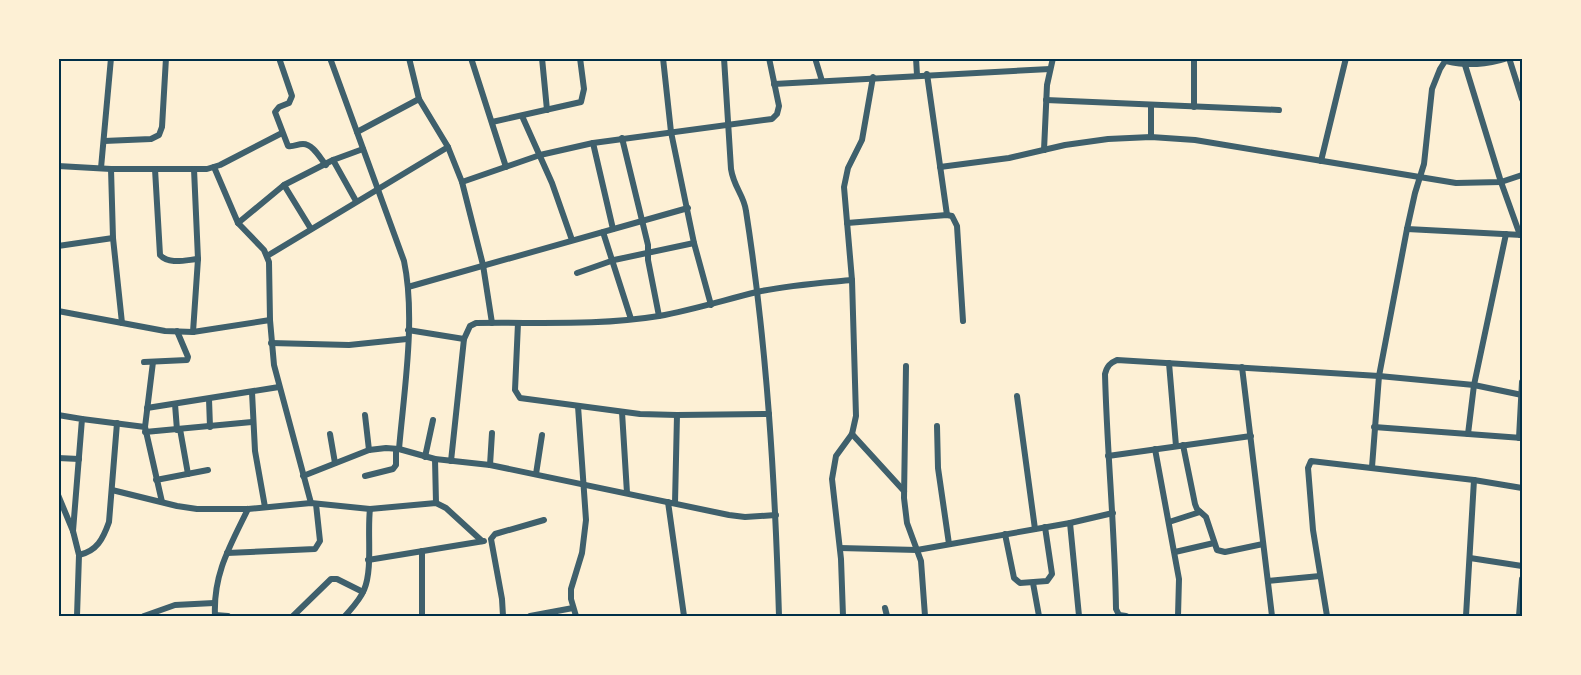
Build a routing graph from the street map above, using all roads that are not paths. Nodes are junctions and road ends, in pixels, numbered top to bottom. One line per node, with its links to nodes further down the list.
1 (111, 58): 41 (street)
2 (166, 58): 41 (street)
3 (279, 58): 38 (street)
4 (330, 58): 36 (street)
5 (409, 58): 26 (street)
6 (471, 58): 34 (street)
7 (542, 58): 31 (street)
8 (580, 58): 31 (street)
9 (663, 58): 37 (street)
10 (724, 58): 35 (street)
11 (769, 58): 25 (street)
12 (815, 58): 24 (street)
13 (916, 58): 22 (street)
14 (1053, 58): 20 (street)
15 (1194, 58): 30 (street)
16 (1346, 58): 48 (street)
17 (1508, 58): 19 (street); 27 (street)
18 (1446, 60): 19 (street); 59 (street)
19 (1465, 65): 61 (street)
20 (1050, 69): 21 (street); 28 (street)
21 (927, 74): 22 (street); 53 (street)
22 (917, 75): 23 (street)
23 (873, 78): 24 (street); 69 (street)
24 (822, 81): 25 (street)
25 (774, 84): 35 (street)
26 (419, 99): 36 (street); 43 (street)
27 (1522, 99)
28 (1046, 100): 29 (street); 45 (street)
29 (1151, 105): 30 (street); 39 (street)
30 (1194, 107): 32 (street)
31 (548, 110): 33 (street)
32 (1279, 110)
33 (522, 116): 34 (street); 46 (street)
34 (492, 122): 52 (street)
35 (729, 125): 37 (street); 88 (street)
36 (357, 132): 44 (street)
37 (671, 132): 40 (street); 65 (street)
38 (282, 133): 49 (street); 51 (street)
39 (1151, 137): 45 (street); 48 (street)
40 (622, 138): 42 (street); 67 (street)
41 (104, 141): 54 (street)
42 (593, 142): 46 (street); 71 (street)
43 (448, 147): 60 (street); 63 (street)
44 (363, 149): 47 (street); 63 (street)
45 (1044, 150): 53 (street)
46 (540, 155): 52 (street); 77 (street)
47 (333, 160): 49 (street); 64 (street)
48 (1322, 161): 59 (street)
49 (326, 165): 62 (street)
50 (58, 166): 54 (street)
51 (214, 167): 57 (street); 68 (street)
52 (506, 167): 60 (street)
53 (940, 167): 66 (street)
54 (101, 168): 55 (street)
55 (111, 169): 56 (street); 76 (street)
56 (155, 169): 57 (street); 82 (street)
57 (194, 169): 82 (street)
58 (1522, 175): 61 (street)
59 (1421, 178): 61 (street); 72 (street)
60 (462, 182): 84 (street)
61 (1501, 182): 75 (street)
62 (284, 185): 68 (street); 70 (street)
63 (377, 188): 64 (street); 87 (street)
64 (356, 201): 70 (street)
65 (687, 208): 67 (street); 78 (street)
66 (947, 215): 69 (street); 94 (street)
67 (642, 220): 71 (street); 80 (street)
68 (238, 223): 81 (street)
69 (847, 223): 86 (street)
70 (311, 229): 81 (street)
71 (613, 229): 73 (street)
72 (1407, 229): 74 (street); 109 (street)
73 (603, 232): 77 (street); 83 (street)
74 (1506, 234): 75 (street); 111 (street)
75 (1521, 235)
76 (113, 238): 79 (street); 95 (street)
77 (572, 240): 84 (street)
78 (694, 243): 80 (street); 89 (street)
79 (58, 246)
80 (648, 252): 83 (street); 91 (street)
81 (267, 256): 93 (street)
82 (198, 259): 100 (street)
83 (614, 261): 85 (street); 92 (street)
84 (483, 265): 87 (street); 96 (street)
85 (577, 273)
86 (852, 280): 88 (street); 136 (street)
87 (408, 287): 98 (street)
88 (758, 292): 89 (street); 121 (street)
89 (711, 305): 91 (street)
90 (58, 311): 95 (street)
91 (659, 316): 92 (street)
92 (631, 319): 97 (street)
93 (270, 320): 100 (street); 103 (street)
94 (963, 321)
95 (122, 323): 99 (street)
96 (492, 323): 97 (street); 102 (street)
97 (518, 323): 118 (street)
98 (408, 330): 101 (street); 102 (street)
99 (177, 331): 100 (street); 105 (street)
100 (193, 332)
101 (408, 339): 103 (street); 142 (street)
102 (464, 339): 150 (street)
103 (271, 343): 112 (street)
104 (144, 362): 105 (street)
105 (153, 362): 119 (street)
106 (1169, 363): 108 (street); 141 (street); 145 (street)
107 (906, 366): 164 (street)
108 (1242, 367): 109 (street); 139 (street)
109 (1379, 376): 111 (street); 131 (street)
110 (1522, 382): 114 (street)
111 (1474, 385): 114 (street); 138 (street)
112 (279, 387): 113 (street); 157 (street)
113 (252, 392): 116 (street); 127 (street)
114 (1522, 395): 140 (street)
115 (1017, 396): 181 (street)
116 (208, 399): 117 (street); 130 (street)
117 (176, 404): 119 (street); 133 (street)
118 (578, 406): 120 (street); 161 (street)
119 (147, 408): 132 (street)
120 (622, 412): 124 (street); 165 (street)
121 (770, 414): 124 (street); 176 (street)
122 (58, 415): 125 (street)
123 (365, 415): 144 (street)
124 (677, 415): 168 (street)
125 (82, 418): 128 (street); 148 (street)
126 (433, 420): 146 (street)
127 (252, 422): 130 (street); 171 (street)
128 (117, 423): 132 (street); 163 (street)
129 (938, 426): 187 (street)
130 (210, 427): 133 (street)
131 (1374, 427): 138 (street); 153 (street)
132 (145, 429): 133 (street); 159 (street)
133 (178, 430): 155 (street)
134 (492, 433): 152 (street)
135 (330, 434): 151 (street)
136 (852, 434): 164 (street); 189 (street)
137 (542, 435): 156 (street)
138 (1468, 435): 140 (street)
139 (1251, 436): 141 (street); 188 (street)
140 (1521, 438)
141 (1180, 446): 143 (street); 174 (street)
142 (398, 449): 144 (street); 146 (street); 158 (street)
143 (1155, 449): 145 (street); 178 (street)
144 (369, 450): 151 (street)
145 (1108, 456): 175 (street)
146 (425, 457): 149 (street)
147 (58, 458): 148 (street)
148 (79, 459): 182 (street)
149 (435, 459): 150 (street); 170 (street)
150 (451, 461): 152 (street)
151 (335, 463): 157 (street)
152 (490, 465): 156 (street)
153 (1372, 467): 160 (street); 198 (street)
154 (208, 470): 155 (street)
155 (188, 474): 159 (street)
156 (536, 474): 161 (street)
157 (303, 476): 169 (street)
158 (365, 477)
159 (156, 480): 167 (street)
160 (1474, 480): 162 (street); 195 (street)
161 (582, 483): 165 (street); 204 (street)
162 (1522, 488)
163 (112, 490): 167 (street); 194 (street)
164 (904, 492): 190 (street)
165 (627, 493): 168 (street)
166 (58, 495): 182 (street)
167 (162, 502): 172 (street)
168 (672, 502): 176 (street); 217 (street)
169 (314, 503): 171 (street); 173 (street); 193 (street)
170 (436, 503): 173 (street); 185 (street)
171 (265, 507): 172 (street)
172 (248, 509): 193 (street)
173 (370, 509): 196 (street)
174 (1200, 512): 178 (street); 186 (street)
175 (1113, 513): 179 (street); 224 (street)
176 (776, 515): 218 (street)
177 (544, 520): 184 (street)
178 (1169, 522): 192 (street)
179 (1070, 523): 180 (street); 223 (street)
180 (1045, 527): 181 (street); 201 (street)
181 (1035, 529): 183 (street)
182 (73, 531): 194 (street)
183 (1005, 534): 187 (street); 201 (street)
184 (491, 540): 185 (street); 214 (street)
185 (482, 541): 191 (street)
186 (1214, 543): 188 (street); 192 (street)
187 (949, 544): 190 (street)
188 (1263, 544): 200 (street)
189 (840, 548): 190 (street); 219 (street)
190 (917, 550): 221 (street)
191 (422, 551): 196 (street); 213 (street)
192 (1175, 552): 225 (street)
193 (226, 553): 203 (street)
194 (79, 555): 207 (street)
195 (1470, 558): 197 (street); 228 (street)
196 (368, 560): 202 (street)
197 (1522, 566)
198 (1320, 576): 200 (street); 227 (street)
199 (1522, 579): 229 (street)
200 (1268, 581): 226 (street)
201 (1033, 583): 222 (street)
202 (363, 592): 211 (street); 212 (street)
203 (214, 603): 208 (street); 209 (street)
204 (573, 608): 206 (street); 216 (street)
205 (885, 608): 220 (street)
206 (548, 615): 215 (street)
207 (77, 616)
208 (144, 616)
209 (215, 616): 210 (street)
210 (228, 616)
211 (292, 616)
212 (345, 616)
213 (422, 616)
214 (502, 616)
215 (530, 616)
216 (576, 616)
217 (684, 616)
218 (779, 616)
219 (843, 616)
220 (887, 616)
221 (925, 616)
222 (1039, 616)
223 (1079, 616)
224 (1126, 616)
225 (1178, 616)
226 (1272, 616)
227 (1327, 616)
228 (1466, 616)
229 (1520, 616)

